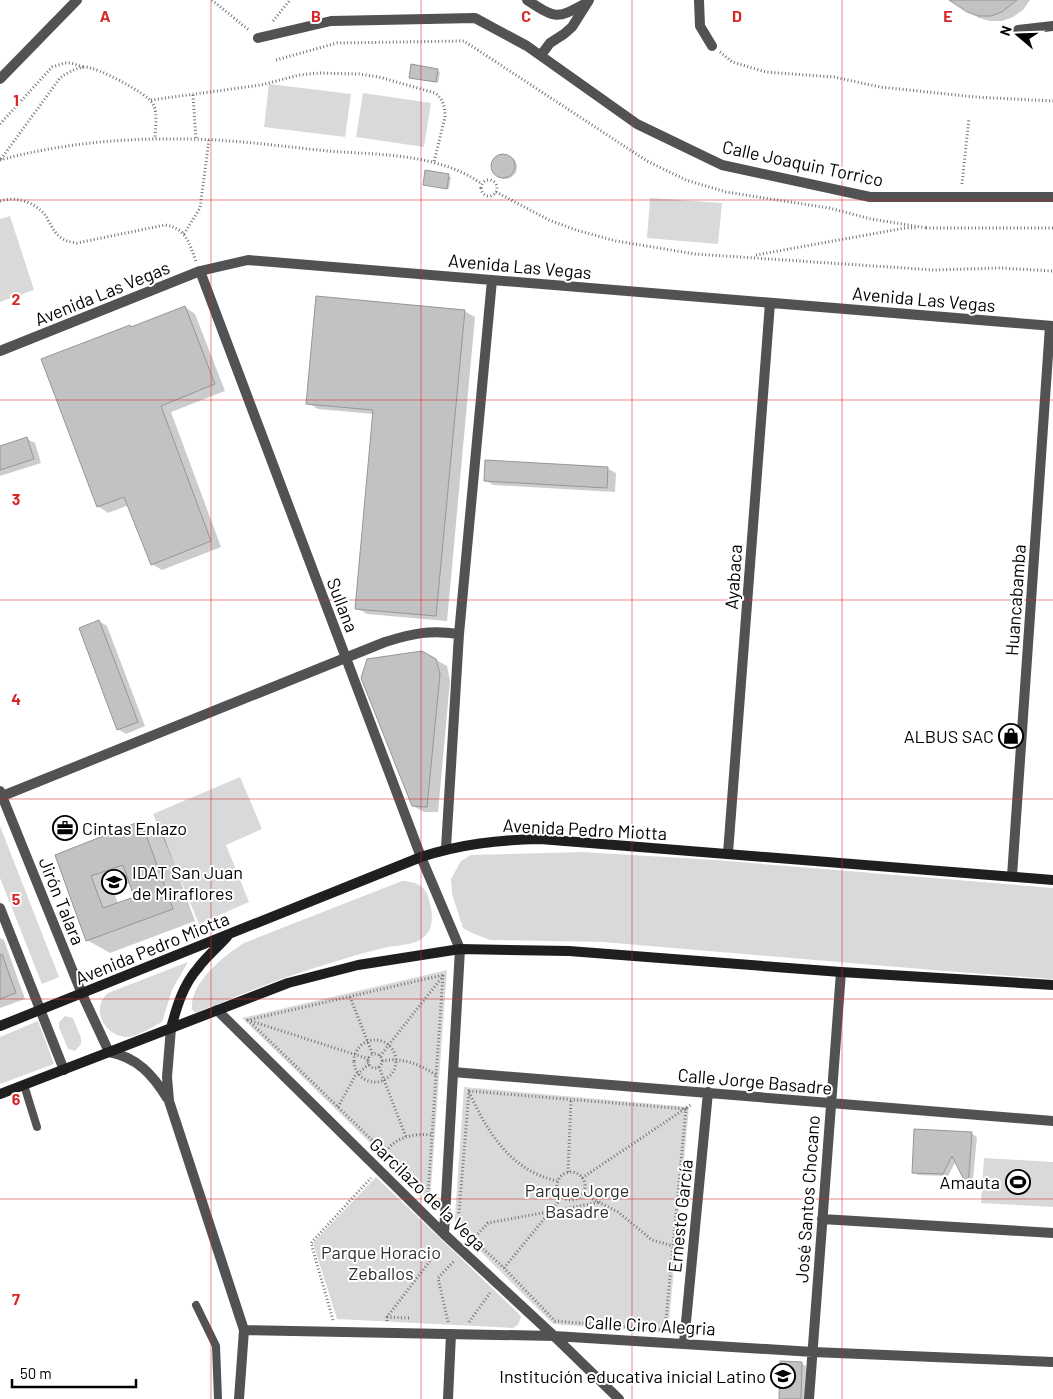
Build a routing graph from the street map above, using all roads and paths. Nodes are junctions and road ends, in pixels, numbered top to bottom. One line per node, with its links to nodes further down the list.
1 (77, 0): 13 (street)
2 (212, 0): 8 (path)
3 (527, 0): 5 (street)
4 (699, 0): 9 (street)
5 (589, 1): 10 (street)
6 (1053, 26): 7 (street)
7 (1018, 30)
8 (258, 38): 10 (street, Calle Joaquin Torrico)
9 (712, 46): 16 (path)
10 (541, 55): 26 (street, Calle Joaquin Torrico)
11 (276, 60): 29 (path)
12 (84, 67): 15 (path); 18 (path); 22 (path)
13 (0, 79)
14 (192, 95): 15 (path); 20 (path); 23 (path)
15 (151, 100): 19 (path)
16 (1053, 101)
17 (969, 118): 26 (path)
18 (0, 124)
19 (155, 139): 20 (path); 22 (path)
20 (196, 139): 21 (path)
21 (209, 140): 23 (path); 31 (path)
22 (0, 160)
23 (434, 162): 24 (path)
24 (482, 184): 25 (path); 25 (path)
25 (496, 192): 32 (path)
26 (961, 197): 27 (street, Calle Joaquin Torrico)
27 (1053, 197)
28 (0, 202): 31 (path)
29 (927, 228): 30 (path); 32 (path)
30 (1053, 228)
31 (184, 234): 33 (path)
32 (750, 256): 34 (path)
33 (200, 271): 35 (street, Avenida Las Vegas); 38 (street, Avenida Las Vegas); 40 (street, Sullana)
34 (1053, 271)
35 (492, 280): 36 (street, Avenida Las Vegas); 39 (street)
36 (770, 303): 37 (street, Avenida Las Vegas); 43 (street, Ayabaca)
37 (1052, 326): 45 (street, Huancabamba)
38 (0, 351)
39 (459, 634): 40 (street); 42 (street)
40 (345, 657): 41 (street); 44 (street, Sullana)
41 (1, 794): 54 (street, Jirón Talara)
42 (446, 848): 43 (main road, Avenida Pedro Miotta); 44 (main road, Avenida Pedro Miotta)
43 (728, 854): 45 (main road, Avenida Pedro Miotta)
44 (421, 857): 48 (main road, Avenida Pedro Miotta); 49 (street, Sullana)
45 (1012, 876): 46 (main road, Avenida Pedro Miotta)
46 (1053, 880)
47 (0, 908): 57 (street)
48 (230, 934): 54 (main road, Avenida Pedro Miotta); 61 (main road)
49 (460, 949): 51 (main road); 56 (main road); 74 (street)
50 (447, 969): 52 (path)
51 (841, 972): 53 (main road); 84 (street, José Santos Chocano)
52 (442, 976): 55 (path); 63 (path); 76 (path)
53 (1053, 985)
54 (82, 994): 57 (main road, Avenida Pedro Miotta); 64 (street, Jirón Talara)
55 (350, 997): 59 (path); 62 (path)
56 (217, 1010): 61 (main road); 88 (street, Garcilazo de la Vega)
57 (40, 1011): 60 (main road, Avenida Pedro Miotta); 73 (street)
58 (240, 1018): 59 (path)
59 (248, 1020): 65 (path); 85 (path)
60 (0, 1026)
61 (171, 1028): 64 (main road); 83 (street)
62 (368, 1041): 63 (path); 65 (path); 66 (path)
63 (388, 1045): 67 (path); 69 (path)
64 (109, 1052): 73 (main road); 83 (street)
65 (355, 1054): 68 (path); 75 (path)
66 (373, 1055): 67 (path); 68 (path)
67 (380, 1056): 70 (path)
68 (369, 1059): 71 (path)
69 (396, 1059): 70 (path); 76 (path); 77 (path)
70 (382, 1061): 72 (path)
71 (369, 1064): 72 (path); 75 (path)
72 (378, 1067): 77 (path)
73 (64, 1070): 78 (main road)
74 (453, 1072): 76 (path); 79 (path); 80 (street, Calle Jorge Basadre); 103 (street)
75 (358, 1073): 77 (path); 85 (path)
76 (436, 1075): 90 (path)
77 (383, 1080): 91 (path)
78 (24, 1085): 81 (main road); 89 (lane)
79 (469, 1091): 82 (path); 96 (path); 104 (path)
80 (708, 1092): 84 (street, Calle Jorge Basadre); 86 (path); 124 (street, Ernesto García)
81 (0, 1094)
82 (571, 1100): 86 (path); 94 (path)
83 (169, 1101): 120 (street)
84 (830, 1104): 87 (street, Calle Jorge Basadre); 101 (street, José Santos Chocano)
85 (338, 1107): 88 (path); 92 (path)
86 (686, 1109): 95 (path); 106 (path)
87 (1053, 1122)
88 (332, 1123): 93 (street, Garcilazo de la Vega)
89 (37, 1127)
90 (432, 1135): 91 (path); 92 (path)
91 (406, 1137): 92 (path)
92 (385, 1152): 93 (path)
93 (379, 1170): 103 (street, Garcilazo de la Vega); 121 (path)
94 (568, 1172): 95 (path); 96 (path)
95 (582, 1178): 97 (path)
96 (557, 1181): 98 (path)
97 (582, 1194): 98 (path); 99 (path)
98 (562, 1197): 100 (path)
99 (601, 1202): 100 (path); 106 (path)
100 (551, 1211): 104 (path); 108 (path)
101 (822, 1219): 102 (street); 125 (street, José Santos Chocano)
102 (1053, 1233)
103 (444, 1234): 107 (street, Garcilazo de la Vega)
104 (473, 1239): 107 (path); 108 (path)
105 (443, 1245): 113 (path)
106 (674, 1246): 108 (path)
107 (463, 1251): 115 (path); 123 (street, Garcilazo de la Vega)
108 (504, 1268)
109 (484, 1286): 110 (path)
110 (490, 1292): 111 (path); 118 (path)
111 (498, 1299)
112 (196, 1305): 127 (lane)
113 (413, 1319)
114 (439, 1320): 115 (path)
115 (448, 1321): 116 (path); 122 (path)
116 (455, 1321)
117 (462, 1322): 118 (path)
118 (470, 1322): 119 (path)
119 (479, 1323)
120 (244, 1330): 121 (street, Calle Ciro Alegria); 128 (street)
121 (336, 1331): 122 (street, Calle Ciro Alegria)
122 (451, 1334): 123 (street, Calle Ciro Alegria); 129 (street)
123 (554, 1336): 124 (street, Calle Ciro Alegria); 130 (street, Garcilazo de la Vega)
124 (684, 1343): 125 (street, Calle Ciro Alegria)
125 (812, 1352): 126 (street, Calle Ciro Alegria); 131 (street, José Santos Chocano)
126 (1053, 1362)
127 (218, 1399)
128 (239, 1399)
129 (448, 1399)
130 (618, 1399)
131 (809, 1399)

